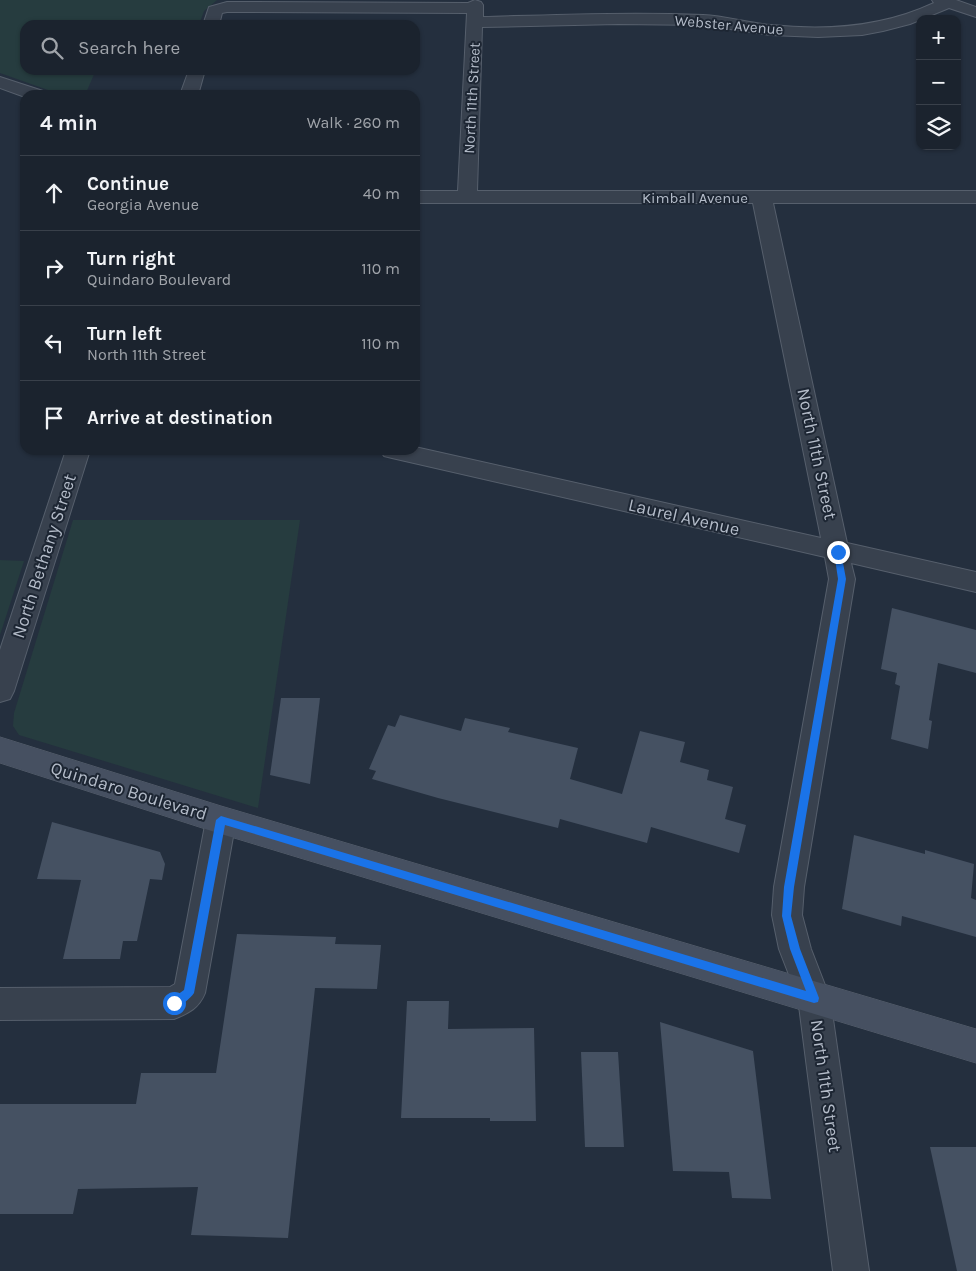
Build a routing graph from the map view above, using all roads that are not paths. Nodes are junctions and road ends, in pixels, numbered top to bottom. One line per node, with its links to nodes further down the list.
1 (944, 2): 3 (street, Webster Avenue); 4 (street)
2 (334, 4): 3 (street, Webster Avenue); 5 (street, Webster Avenue)
3 (475, 10): 10 (street, North 11th Street)
4 (976, 12)
5 (212, 20)
6 (195, 75): 9 (street)
7 (0, 82): 8 (street)
8 (23, 90)
9 (191, 90)
10 (467, 197): 12 (street, Kimball Avenue); 13 (street, Kimball Avenue)
11 (976, 197): 13 (street, Kimball Avenue)
12 (420, 198)
13 (762, 198): 16 (street, North 11th Street)
14 (76, 455): 18 (street, North Bethany Street)
15 (414, 455): 16 (street, Laurel Avenue)
16 (838, 552): 17 (street, Laurel Avenue); 21 (street, North 11th Street)
17 (976, 582)
18 (0, 691)
19 (0, 750): 20 (main road, Quindaro Boulevard)
20 (221, 820): 21 (main road, Quindaro Boulevard); 22 (street)
21 (814, 998): 23 (main road, Quindaro Boulevard); 24 (street, North 11th Street)
22 (0, 1004)
23 (976, 1046)
24 (852, 1271)

